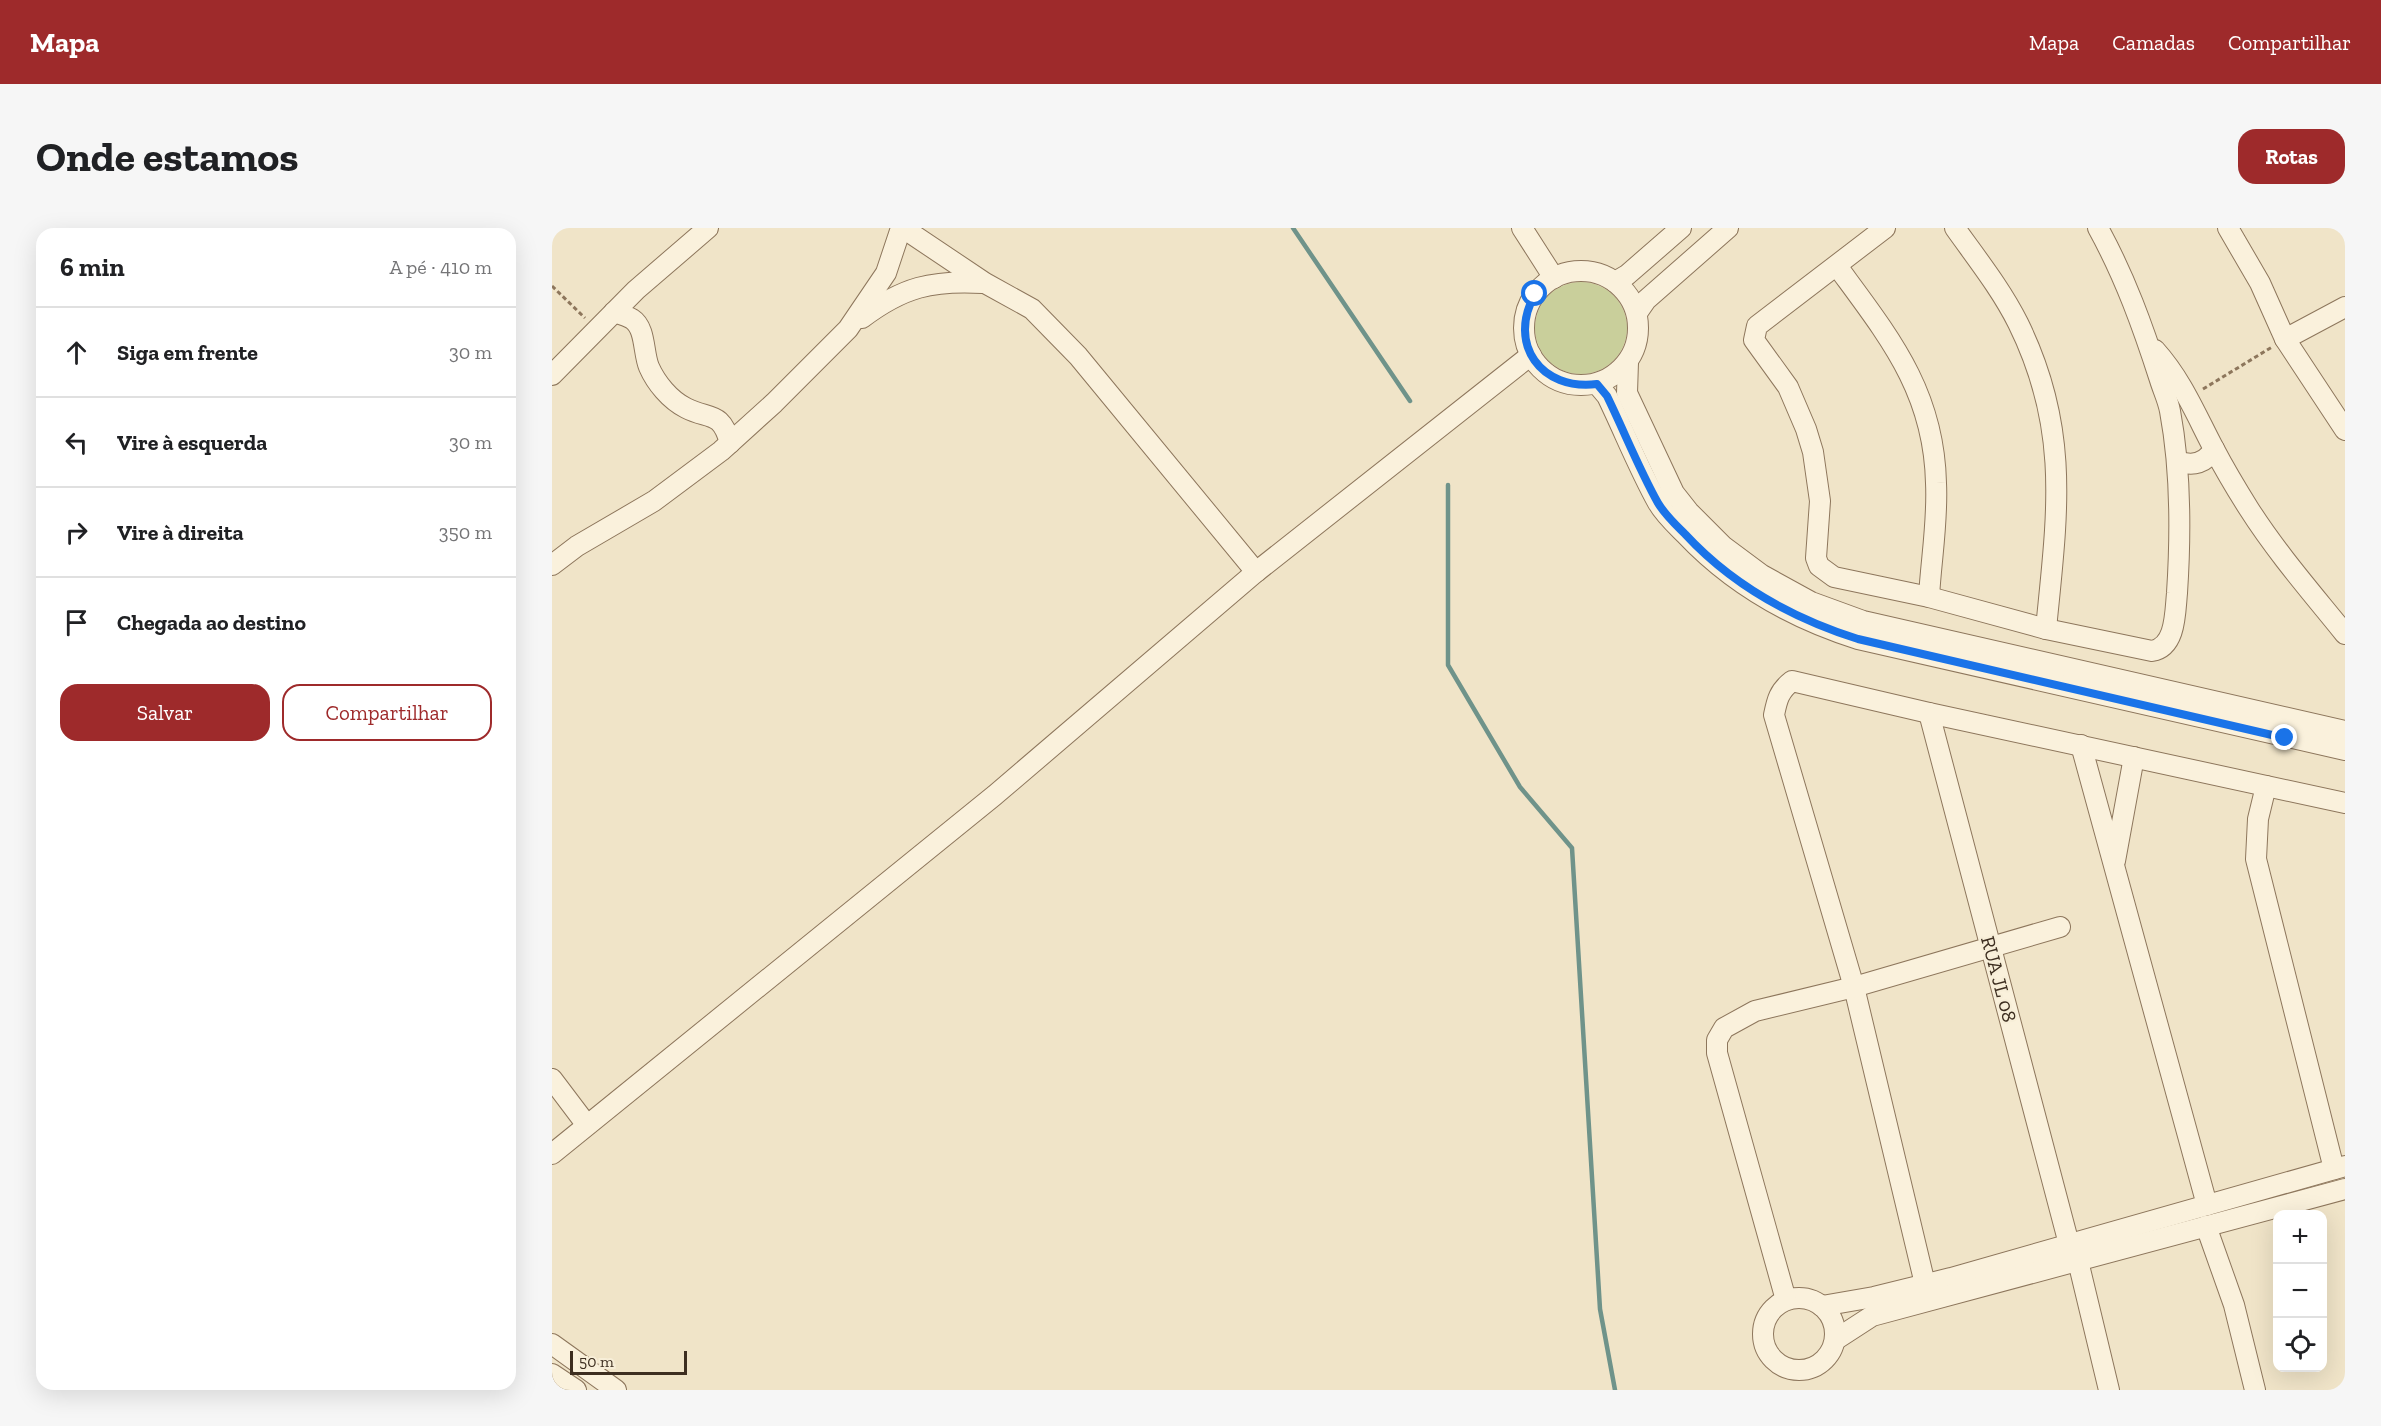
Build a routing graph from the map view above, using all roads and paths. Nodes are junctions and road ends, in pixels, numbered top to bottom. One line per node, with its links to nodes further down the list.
1 (708, 228): 16 (street)
2 (902, 228): 13 (street); 18 (street)
3 (1522, 228): 11 (street)
4 (1681, 228): 12 (street)
5 (1728, 228): 17 (street)
6 (1885, 228): 10 (street)
7 (1955, 228): 35 (street)
8 (2098, 228): 21 (street)
9 (2228, 228): 20 (street)
10 (1837, 266): 34 (street); 34 (street)
11 (1554, 278): 12 (street); 22 (street)
12 (1615, 282): 17 (street)
13 (985, 283): 18 (street); 33 (street)
14 (552, 286): 19 (path)
15 (2345, 307): 20 (street)
16 (615, 312): 19 (street); 29 (street)
17 (1637, 313): 23 (street)
18 (848, 329): 29 (street)
19 (597, 330): 24 (street)
20 (2285, 339): 26 (path); 28 (street)
21 (2150, 344): 26 (street); 27 (street)
22 (1531, 355): 25 (street); 33 (street)
23 (1628, 362): 25 (street); 38 (street)
24 (552, 375)
25 (1597, 384): 40 (street)
26 (2188, 398): 27 (street); 30 (street)
27 (2170, 409): 31 (street)
28 (2345, 430)
29 (730, 443): 32 (street)
30 (2214, 449): 31 (street); 36 (street)
31 (2178, 462): 35 (street)
32 (552, 565)
33 (1256, 572): 49 (street)
34 (1929, 597): 35 (street)
35 (2046, 629)
36 (2345, 634)
37 (1929, 713): 39 (street); 46 (street, RUA JL 08); 47 (street)
38 (2345, 731)
39 (2081, 745): 41 (street); 44 (street)
40 (2345, 750)
41 (2134, 757): 42 (street); 44 (street)
42 (2266, 786): 43 (street); 51 (street)
43 (2345, 803)
44 (2114, 866): 53 (street)
45 (2060, 927): 46 (street)
46 (1990, 946): 47 (street); 56 (street, RUA JL 08)
47 (1854, 987): 57 (street); 58 (street)
48 (552, 1079): 49 (street)
49 (586, 1124): 50 (street)
50 (552, 1154)
51 (2339, 1168): 53 (street)
52 (2344, 1195): 54 (street)
53 (2208, 1205): 55 (street)
54 (2206, 1226): 55 (street); 66 (street)
55 (2146, 1232): 56 (street)
56 (2073, 1252): 57 (street); 60 (street); 65 (street, RUA JL 08)
57 (1925, 1284): 59 (street)
58 (1786, 1300): 59 (street); 60 (street)
59 (1822, 1306): 60 (street)
60 (1835, 1340)
61 (552, 1344): 64 (street)
62 (552, 1374): 63 (street)
63 (576, 1390)
64 (616, 1390)
65 (2109, 1390)
66 (2255, 1390)

